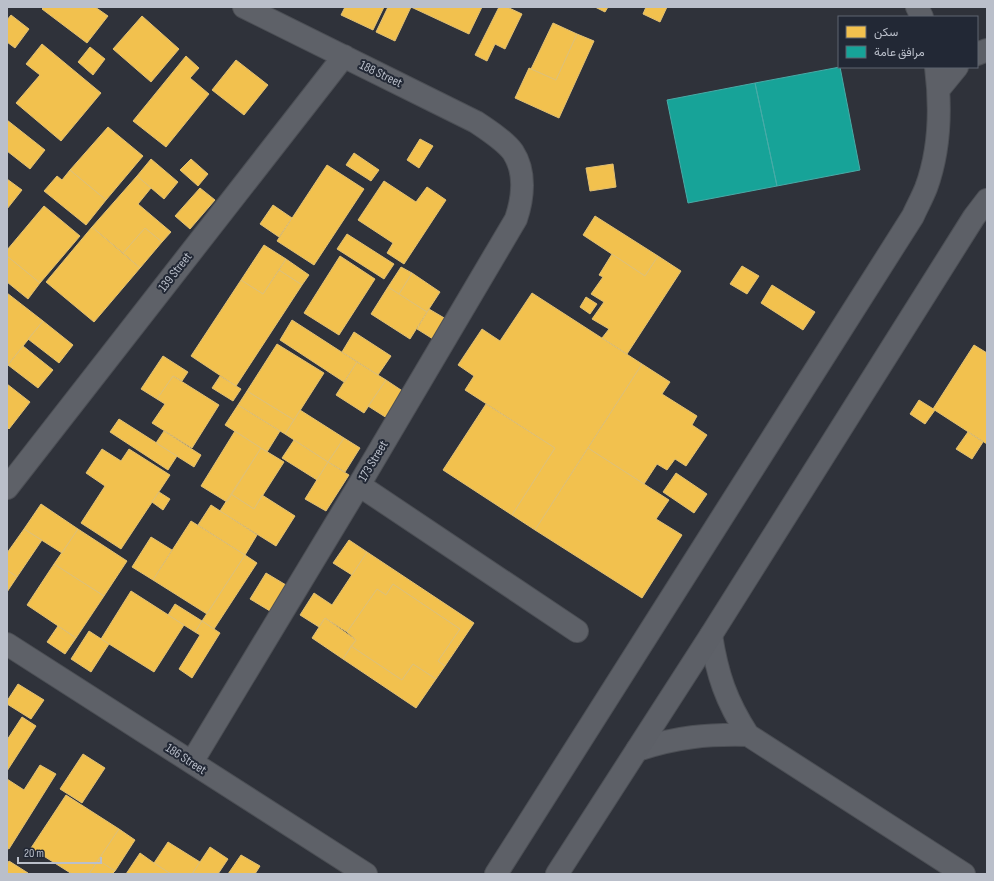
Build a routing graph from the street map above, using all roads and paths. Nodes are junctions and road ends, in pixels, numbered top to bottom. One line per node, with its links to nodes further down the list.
1 (917, 7): 3 (street)
2 (248, 8): 4 (street, 188 Street)
3 (922, 16)
4 (344, 56): 8 (street, 188 Street); 11 (street, 139 Street)
5 (936, 68): 7 (street)
6 (956, 68): 7 (street)
7 (939, 89): 19 (street)
8 (513, 152): 10 (street, 173 Street)
9 (987, 200): 13 (street)
10 (359, 485): 12 (street); 17 (street, 173 Street)
11 (7, 488)
12 (577, 631)
13 (711, 635): 15 (street); 16 (street)
14 (7, 644): 17 (street, 186 Street)
15 (748, 734): 16 (street); 21 (street)
16 (637, 750): 20 (street)
17 (192, 762): 18 (street, 186 Street)
18 (366, 874)
19 (496, 874)
20 (557, 874)
21 (964, 874)

